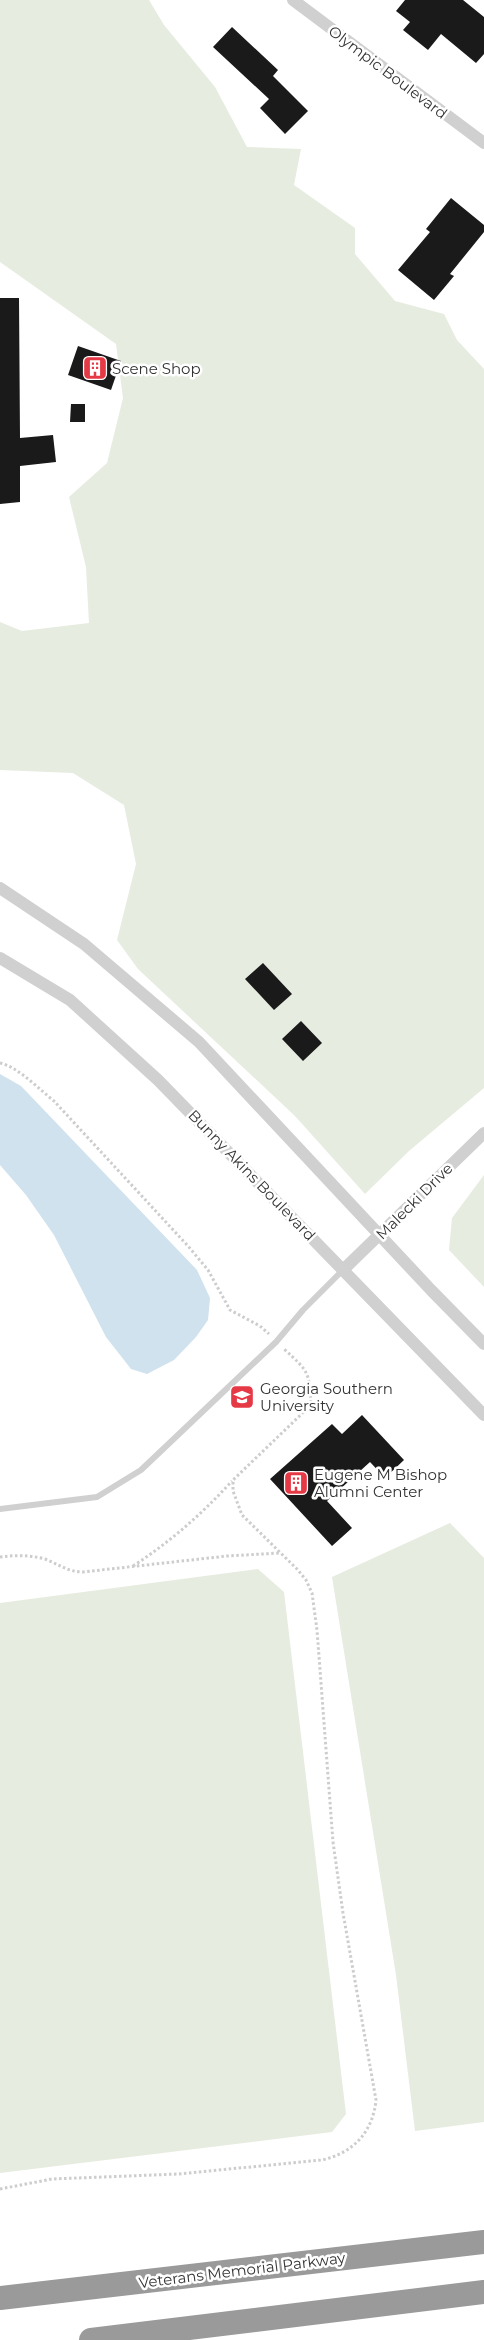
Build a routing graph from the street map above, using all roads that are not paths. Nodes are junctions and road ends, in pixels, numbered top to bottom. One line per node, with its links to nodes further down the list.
1 (293, 0): 2 (street, Olympic Boulevard)
2 (484, 143)
3 (0, 888): 6 (street)
4 (0, 958): 7 (street, Bunny Akins Boulevard)
5 (484, 1133): 6 (street, Malecki Drive)
6 (380, 1235): 7 (street, Malecki Drive); 8 (street)
7 (344, 1269): 9 (street, Bunny Akins Boulevard); 10 (lane)
8 (484, 1344)
9 (484, 1415)
10 (0, 1509)
11 (484, 2242): 13 (highway, Veterans Memorial Parkway)
12 (484, 2292): 14 (highway)
13 (0, 2298)
14 (91, 2340)

